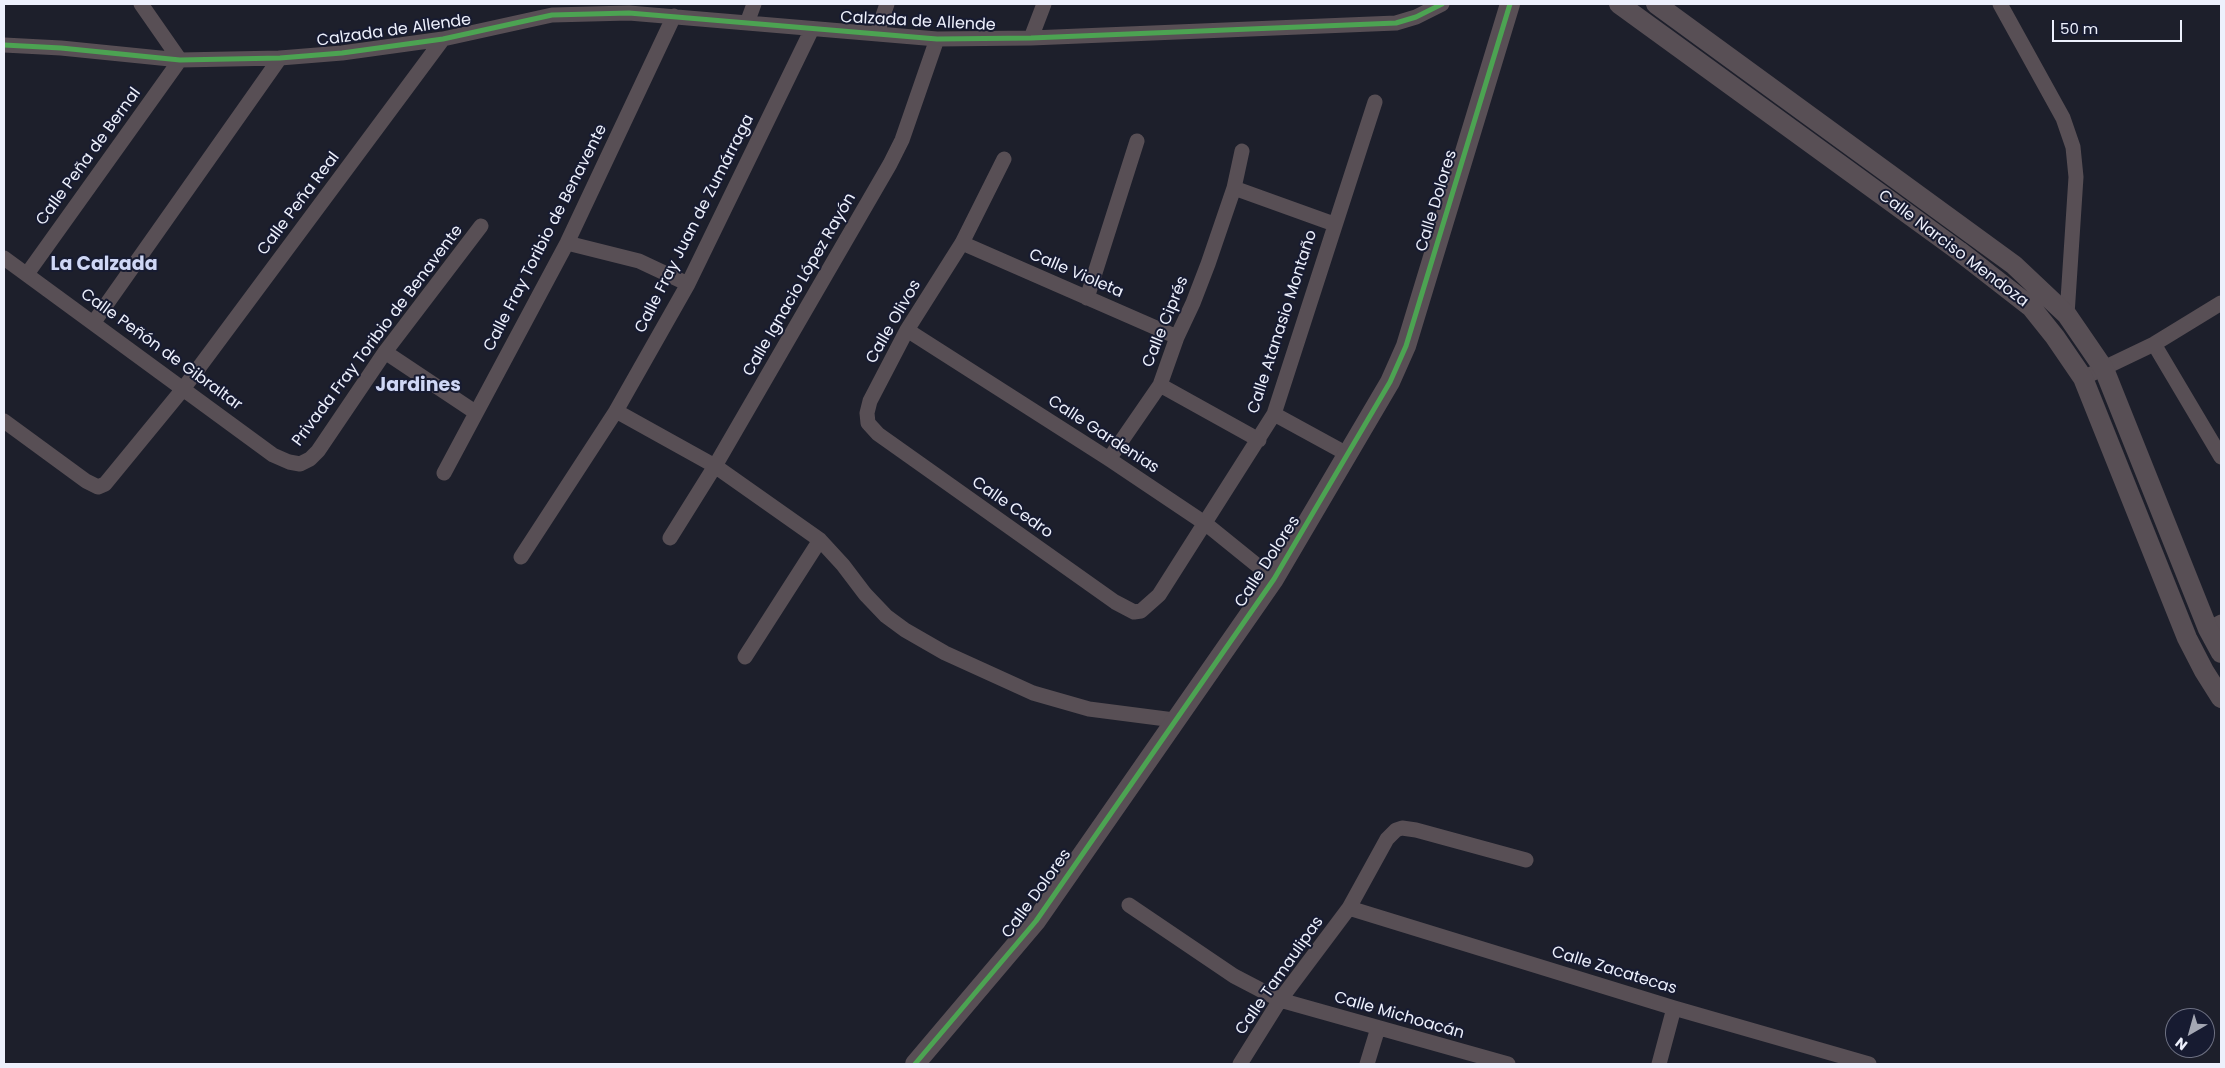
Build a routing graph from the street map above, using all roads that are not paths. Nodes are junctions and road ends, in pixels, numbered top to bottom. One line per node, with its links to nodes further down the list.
1 (141, 4): 21 (street)
2 (754, 4): 13 (street)
3 (887, 4): 15 (street)
4 (1044, 4): 16 (street)
5 (1442, 4): 16 (street, Calzada de Allende)
6 (1510, 4): 52 (street, Calle Dolores)
7 (1619, 4): 43 (street, Calle Narciso Mendoza)
8 (1656, 4): 36 (street, Calle Narciso Mendoza)
9 (2000, 4): 36 (street)
10 (630, 8): 11 (street, Calzada de Allende); 12 (street, Calzada de Allende)
11 (552, 10): 17 (street, Calzada de Allende)
12 (674, 16): 13 (street, Calzada de Allende); 29 (street, Calle Fray Toribio de Benavente)
13 (747, 23): 14 (street, Calzada de Allende)
14 (812, 29): 15 (street, Calzada de Allende); 33 (street, Calle Fray Juan de Zumárraga)
15 (877, 33): 18 (street, Calzada de Allende)
16 (1031, 38): 18 (street, Calzada de Allende)
17 (443, 39): 20 (street, Calzada de Allende); 45 (street, Calle Peña Real)
18 (937, 39): 56 (street, Calle Ignacio López Rayón)
19 (4, 45): 21 (street, Calzada de Allende)
20 (280, 58): 21 (street, Calzada de Allende); 37 (street)
21 (180, 60): 32 (street, Calle Peña de Bernal)
22 (1375, 102): 27 (street, Calle Atanasio Montaño)
23 (1137, 140): 34 (street)
24 (1242, 151): 26 (street, Calle Ciprés)
25 (1004, 159): 30 (street, Calle Olivos)
26 (1234, 188): 27 (street); 39 (street, Calle Ciprés)
27 (1334, 224): 48 (street, Calle Atanasio Montaño)
28 (481, 226): 41 (street, Privada Fray Toribio de Benavente)
29 (567, 243): 33 (street); 47 (street, Calle Fray Toribio de Benavente)
30 (962, 243): 34 (street, Calle Violeta); 38 (street, Calle Olivos)
31 (4, 258): 32 (street, Calle Peñón de Gibraltar)
32 (26, 274): 37 (street, Calle Peñón de Gibraltar)
33 (688, 284): 46 (street, Calle Fray Juan de Zumárraga)
34 (1088, 298): 39 (street, Calle Violeta)
35 (2221, 303): 40 (street)
36 (2067, 315): 42 (street, Calle Narciso Mendoza)
37 (94, 322): 45 (street, Calle Peñón de Gibraltar)
38 (907, 330): 50 (street, Calle Olivos); 54 (street, Calle Gardenias)
39 (1177, 337): 44 (street, Calle Ciprés)
40 (2154, 344): 42 (street); 53 (street)
41 (385, 352): 47 (street); 55 (street, Privada Fray Toribio de Benavente)
42 (2104, 369): 43 (street); 64 (street, Calle Narciso Mendoza)
43 (2083, 378): 67 (street, Calle Narciso Mendoza)
44 (1160, 385): 51 (street); 54 (street, Calle Ciprés)
45 (183, 389): 49 (street, Calle Peña Real); 55 (street, Calle Peñón de Gibraltar)
46 (616, 411): 56 (street); 61 (street, Calle Fray Juan de Zumárraga)
47 (475, 412): 57 (street, Calle Fray Toribio de Benavente)
48 (1274, 414): 51 (street, Calle Atanasio Montaño); 52 (street)
49 (4, 421)
50 (868, 423): 63 (street, Calle Cedro)
51 (1259, 440): 58 (street, Calle Atanasio Montaño)
52 (1349, 455): 62 (street, Calle Dolores)
53 (2221, 457)
54 (1109, 459): 58 (street, Calle Gardenias)
55 (300, 464)
56 (715, 466): 59 (street, Calle Ignacio López Rayón); 60 (street)
57 (444, 473)
58 (1206, 524): 62 (street, Calle Gardenias); 63 (street, Calle Atanasio Montaño)
59 (670, 538)
60 (820, 540): 66 (street); 68 (street)
61 (521, 557)
62 (1274, 579): 68 (street, Calle Dolores)
63 (1141, 612)
64 (2215, 626): 65 (street, Calle Narciso Mendoza)
65 (2221, 653)
66 (745, 657)
67 (2221, 698)
68 (1174, 720): 75 (street, Calle Dolores)
69 (1526, 860): 71 (street, Calle Tamaulipas)
70 (1129, 905): 72 (street, Calle Michoacán)
71 (1349, 908): 72 (street, Calle Tamaulipas); 73 (street, Calle Zacatecas)
72 (1280, 1000): 74 (street, Calle Michoacán); 76 (street, Calle Tamaulipas)
73 (1674, 1008): 79 (street); 80 (street, Calle Zacatecas)
74 (1378, 1028): 77 (street); 78 (street, Calle Michoacán)
75 (915, 1064)
76 (1240, 1064)
77 (1367, 1064)
78 (1508, 1064)
79 (1659, 1064)
80 (1869, 1064)

